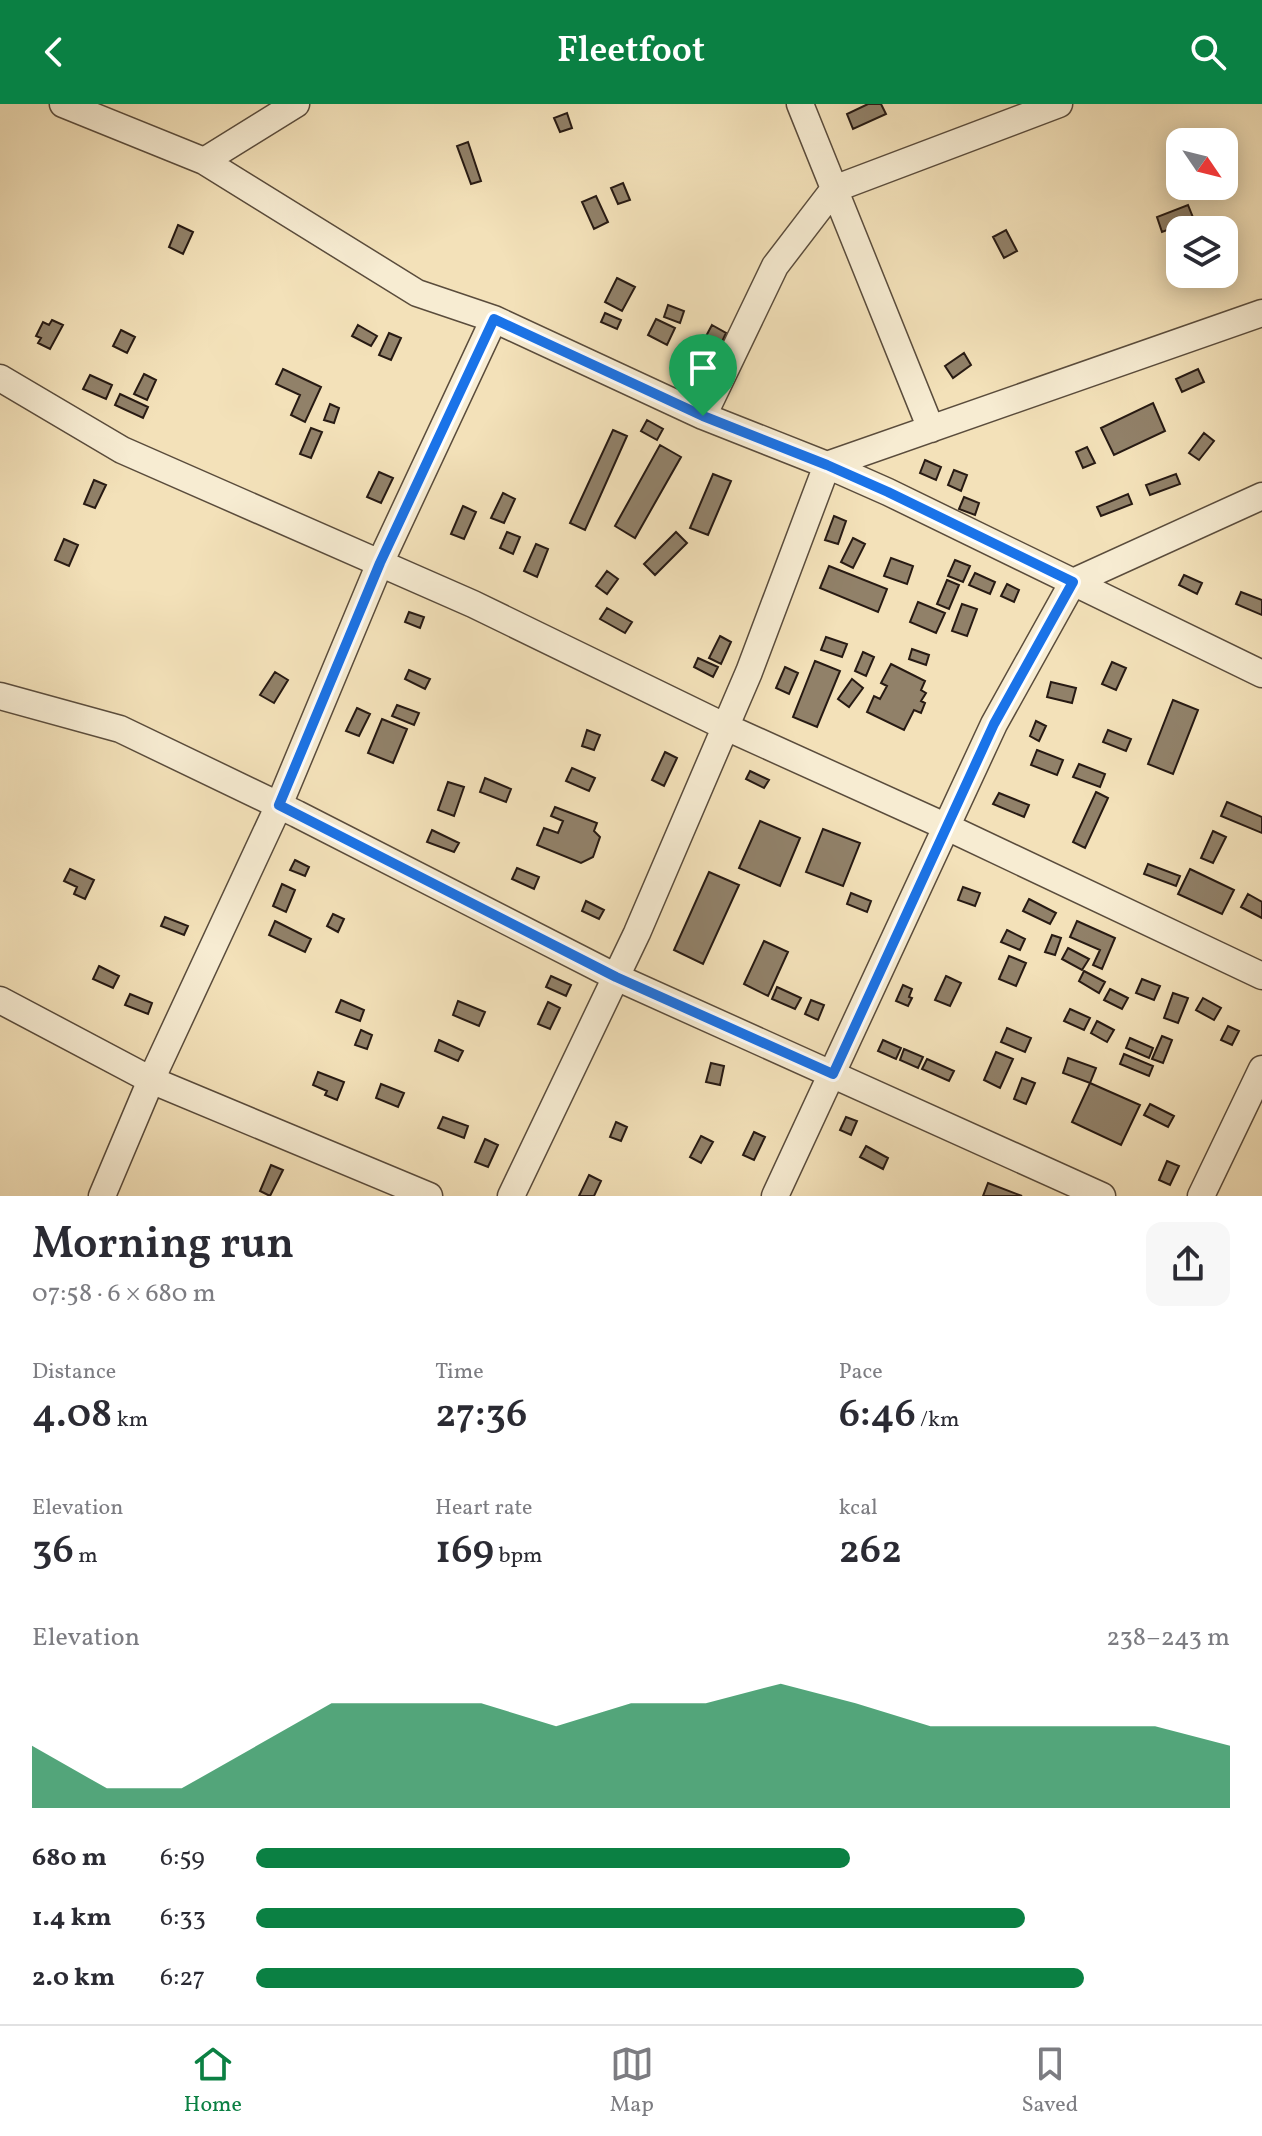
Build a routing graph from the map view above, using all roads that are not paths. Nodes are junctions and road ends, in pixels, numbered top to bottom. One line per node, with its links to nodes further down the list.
1 (63, 104): 5 (street)
2 (296, 104): 5 (street)
3 (800, 104): 6 (street)
4 (1059, 104): 6 (street)
5 (204, 161): 8 (street)
6 (834, 189): 10 (street); 11 (street)
7 (1262, 313): 11 (street)
8 (494, 319): 10 (street); 14 (street)
9 (0, 378): 14 (street)
10 (703, 416): 12 (street)
11 (931, 429): 12 (street)
12 (827, 465): 15 (street); 18 (street)
13 (1262, 496): 15 (street)
14 (380, 563): 18 (street); 19 (street)
15 (1073, 582): 16 (street); 20 (street)
16 (1262, 674)
17 (0, 696): 19 (street)
18 (726, 727): 20 (street); 22 (street)
19 (279, 805): 22 (street); 26 (street)
20 (947, 827): 21 (street); 25 (street)
21 (1262, 976)
22 (616, 977): 25 (street); 29 (street)
23 (0, 1000): 26 (street)
24 (1262, 1069): 32 (street)
25 (833, 1074): 30 (street); 31 (street)
26 (151, 1080): 27 (street); 28 (street)
27 (102, 1196)
28 (429, 1196)
29 (511, 1196)
30 (775, 1196)
31 (1102, 1196)
32 (1201, 1196)

